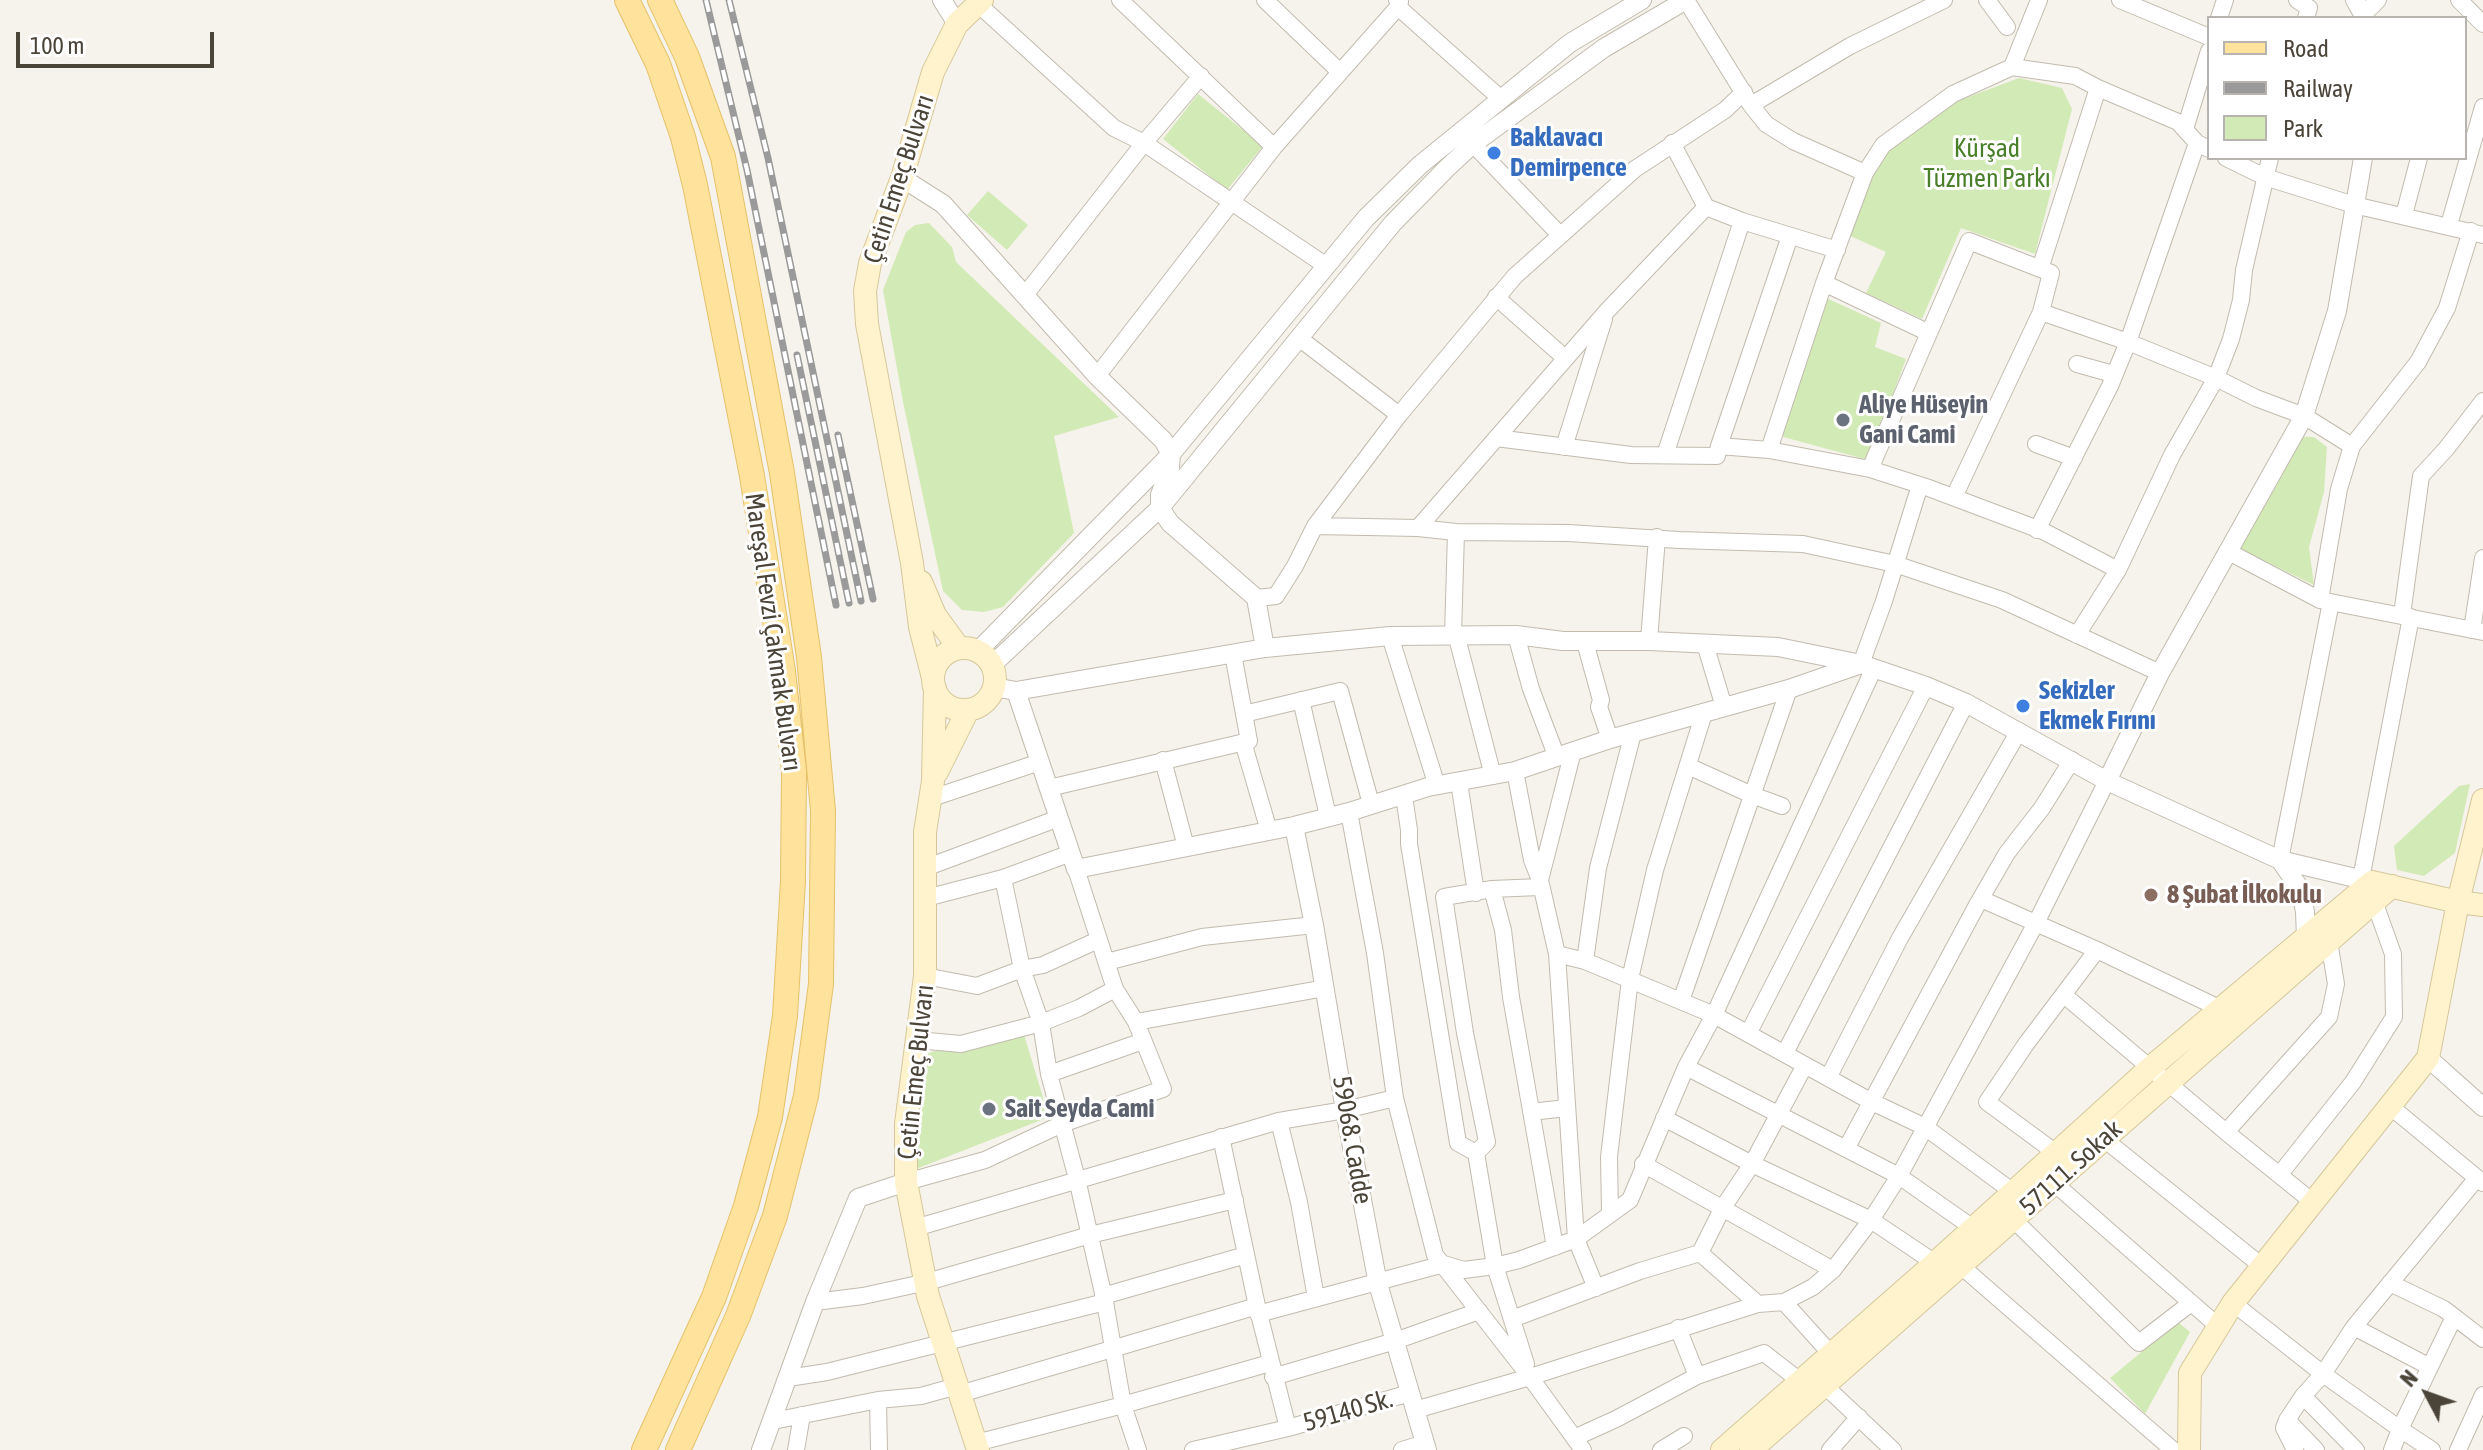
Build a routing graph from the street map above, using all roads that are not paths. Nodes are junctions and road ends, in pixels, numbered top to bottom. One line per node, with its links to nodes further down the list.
1 (627, 0): 280 (main road, Mareşal Fevzi Çakmak Bulvarı)
2 (660, 0): 281 (main road, Mareşal Fevzi Çakmak Bulvarı)
3 (942, 0): 17 (street)
4 (1120, 0): 24 (street)
5 (1265, 0): 23 (street)
6 (1642, 0): 26 (street)
7 (1686, 0): 27 (street); 32 (street)
8 (1944, 0): 27 (street)
9 (1987, 0): 19 (street)
10 (2039, 0): 22 (street)
11 (2120, 0): 20 (street)
12 (2378, 0): 16 (street)
13 (980, 2): 17 (main road, Çetin Emeç Bulvarı); 30 (street)
14 (1399, 2): 23 (street); 26 (street)
15 (2463, 9): 18 (street)
16 (2361, 11)
17 (957, 24): 41 (main road, Çetin Emeç Bulvarı)
18 (2483, 24)
19 (2007, 27)
20 (2207, 36)
21 (2207, 58): 29 (street)
22 (2012, 67): 25 (street); 39 (street)
23 (1340, 72): 34 (street)
24 (1201, 76): 30 (street); 34 (street)
25 (2098, 88): 29 (street); 53 (street)
26 (1500, 98): 52 (street)
27 (1748, 98): 31 (street); 39 (street)
28 (2483, 107): 47 (street)
29 (2185, 129): 33 (street)
30 (1144, 143): 42 (street); 55 (street)
31 (1672, 143): 44 (street); 49 (street)
32 (1473, 144): 49 (street); 60 (street)
33 (2203, 146): 61 (street)
34 (1274, 147): 42 (street)
35 (2230, 160): 40 (street)
36 (2269, 160): 40 (street)
37 (2363, 160): 43 (street)
38 (2418, 160): 45 (street)
39 (1865, 173): 51 (street)
40 (2265, 177): 43 (street); 66 (street)
41 (902, 178): 55 (street); 90 (main road, Çetin Emeç Bulvarı)
42 (1231, 202): 52 (street); 65 (street)
43 (2354, 205): 45 (street); 69 (street)
44 (1706, 207): 46 (street); 57 (street)
45 (2404, 215): 47 (street)
46 (1742, 221): 50 (street); 77 (street)
47 (2449, 225): 48 (street)
48 (2477, 233): 73 (street)
49 (1560, 235): 56 (street)
50 (1790, 236): 51 (street); 72 (street)
51 (1837, 250): 54 (street)
52 (1325, 265): 76 (street)
53 (2040, 269): 58 (street); 59 (street)
54 (1824, 283): 59 (street); 75 (street)
55 (1025, 295): 65 (street)
56 (1496, 297): 62 (street); 68 (street)
57 (1607, 311): 62 (street); 74 (street)
58 (2041, 312): 61 (street); 81 (street)
59 (1929, 333): 79 (street)
60 (1299, 338): 68 (street); 82 (street)
61 (2128, 342): 64 (street); 66 (street)
62 (1565, 358): 70 (street)
63 (2077, 364): 64 (street)
64 (2113, 374): 78 (street)
65 (1097, 376): 76 (street)
66 (2216, 378): 69 (street); 92 (street)
67 (2483, 401): 95 (street)
68 (1399, 415): 83 (street)
69 (2304, 416): 73 (street); 88 (street)
70 (1496, 438): 74 (street); 84 (street)
71 (2036, 444): 78 (street)
72 (1719, 446): 75 (street); 77 (street)
73 (2352, 446): 94 (street)
74 (1564, 447): 77 (street)
75 (1769, 450): 79 (street)
76 (1171, 454): 82 (street); 107 (street)
77 (1665, 455)
78 (2074, 458): 85 (street)
79 (1870, 469): 80 (street)
80 (1920, 485): 81 (street); 91 (street)
81 (1954, 497): 85 (street)
82 (1160, 508): 93 (street); 107 (street)
83 (1315, 526): 84 (street); 93 (street)
84 (1418, 528): 86 (street)
85 (2037, 530): 92 (street)
86 (1456, 532): 87 (street); 97 (street)
87 (1657, 537): 91 (street); 101 (street)
88 (2227, 551): 94 (street); 108 (street)
89 (2483, 558): 96 (street)
90 (912, 563): 107 (main road, Çetin Emeç Bulvarı); 109 (main road, Çetin Emeç Bulvarı)
91 (1895, 564): 99 (street); 106 (street)
92 (2118, 570): 99 (street)
93 (1256, 598): 104 (street)
94 (2326, 601): 95 (street); 145 (street)
95 (2407, 616): 96 (street); 150 (street)
96 (2478, 631)
97 (1454, 634): 98 (street); 100 (street); 128 (street)
98 (1516, 635): 102 (street); 122 (street)
99 (2077, 635): 108 (street)
100 (1390, 636): 104 (street); 131 (street)
101 (1649, 641): 102 (street); 103 (street)
102 (1585, 642): 120 (street)
103 (1705, 644): 106 (street); 114 (street)
104 (1265, 648): 105 (street)
105 (1233, 654): 107 (street); 117 (street)
106 (1868, 666): 110 (street); 111 (street); 173 (street)
107 (988, 668): 109 (main road); 115 (main road); 125 (street)
108 (2160, 673): 129 (street)
109 (934, 683): 115 (main road); 133 (main road, Çetin Emeç Bulvarı)
110 (1926, 686): 113 (street); 176 (street)
111 (1789, 689): 114 (street); 134 (street)
112 (1301, 700): 117 (street); 137 (street); 140 (street)
113 (1966, 703): 118 (street); 179 (street)
114 (1724, 707): 116 (street)
115 (968, 710): 133 (main road, Çetin Emeç Bulvarı)
116 (1704, 713): 119 (street); 126 (street)
117 (1244, 714): 121 (street)
118 (2019, 731): 124 (street); 185 (street)
119 (1633, 733): 120 (street); 163 (street)
120 (1610, 739): 122 (street)
121 (1243, 742): 123 (street); 143 (street)
122 (1565, 753): 127 (street); 149 (street)
123 (1163, 760): 132 (street); 144 (street)
124 (2072, 760): 129 (street); 153 (street)
125 (1040, 762): 132 (street); 133 (street)
126 (1688, 766): 134 (street); 167 (street)
127 (1515, 771): 128 (street); 149 (street)
128 (1493, 776): 130 (street)
129 (2107, 781): 145 (street); 156 (street)
130 (1459, 782): 131 (street); 151 (street)
131 (1437, 786): 135 (street)
132 (1049, 788): 141 (street)
133 (931, 790): 147 (main road, Çetin Emeç Bulvarı)
134 (1752, 795): 138 (street); 171 (street)
135 (1404, 796): 137 (street); 202 (street)
136 (2483, 800): 154 (main road)
137 (1371, 804): 139 (street)
138 (1782, 806)
139 (1349, 812): 140 (street); 187 (street)
140 (1328, 816): 142 (street)
141 (1059, 818): 146 (street); 147 (street)
142 (1294, 826): 143 (street); 157 (street, 59068. Cadde)
143 (1269, 831): 144 (street)
144 (1186, 847): 146 (street)
145 (2280, 860): 150 (street); 158 (street)
146 (1074, 861): 148 (street); 159 (street)
147 (925, 868): 152 (main road, Çetin Emeç Bulvarı)
148 (1003, 878): 152 (street); 165 (street)
149 (1540, 884): 151 (street); 162 (street)
150 (2375, 887): 154 (main road); 158 (main road); 160 (main road, 57111. Sokak); 206 (street)
151 (1484, 891): 192 (street); 202 (street)
152 (926, 898): 166 (main road, Çetin Emeç Bulvarı)
153 (1981, 899): 156 (street); 188 (street)
154 (2458, 902): 155 (main road); 180 (main road)
155 (2483, 905)
156 (2036, 923): 161 (street); 197 (street)
157 (1314, 925): 164 (street); 168 (street, 59068. Cadde)
158 (2306, 937): 172 (main road)
159 (1098, 940): 164 (street); 165 (street)
160 (2329, 941): 184 (main road, 57111. Sokak); 198 (street)
161 (2097, 950): 170 (street); 172 (street)
162 (1557, 954): 163 (street); 190 (street)
163 (1585, 961): 167 (street)
164 (1107, 962): 169 (street)
165 (1022, 969): 166 (street); 175 (street)
166 (925, 976): 177 (main road, Çetin Emeç Bulvarı)
167 (1630, 979): 171 (street); 216 (street)
168 (1325, 988): 174 (street); 191 (street, 59068. Cadde)
169 (1115, 989): 174 (street); 175 (street)
170 (2064, 995): 184 (street); 203 (street)
171 (1681, 1001): 173 (street)
172 (2221, 1009): 184 (main road)
173 (1714, 1015): 176 (street); 182 (street)
174 (1136, 1022): 178 (street)
175 (1041, 1023): 177 (street); 183 (street)
176 (1748, 1034): 179 (street)
177 (917, 1040): 210 (main road, Çetin Emeç Bulvarı)
178 (1143, 1041): 183 (street); 196 (street)
179 (1785, 1053): 181 (street)
180 (2428, 1058): 186 (street); 189 (main road)
181 (1805, 1065): 185 (street); 193 (street)
182 (1686, 1067): 193 (street); 194 (street)
183 (1049, 1074): 196 (street)
184 (2159, 1075): 198 (street); 200 (main road, 57111. Sokak); 203 (main road)
185 (1828, 1078): 188 (street)
186 (2480, 1097)
187 (1395, 1098): 191 (street); 227 (street)
188 (1872, 1102): 197 (street); 201 (street)
189 (2391, 1107): 209 (street); 214 (main road)
190 (1566, 1108): 192 (street); 222 (street)
191 (1345, 1110): 195 (street); 234 (street, 59068. Cadde)
192 (1531, 1112): 223 (street)
193 (1778, 1114): 201 (street); 205 (street)
194 (1664, 1118): 204 (street); 205 (street)
195 (1279, 1121): 199 (street); 236 (street)
196 (1062, 1124): 208 (street); 210 (street)
197 (1925, 1127): 207 (street); 212 (street)
198 (2226, 1132): 206 (street)
199 (1221, 1137): 208 (street); 213 (street)
200 (2104, 1139): 211 (main road, 57111. Sokak); 230 (street)
201 (1846, 1149): 207 (street)
202 (1476, 1153): 228 (street)
203 (2056, 1153): 212 (main road)
204 (1643, 1164): 215 (street); 216 (street)
205 (1752, 1164): 215 (street); 218 (street)
206 (2280, 1174): 214 (street)
207 (1899, 1176): 218 (street); 220 (street)
208 (1077, 1179): 219 (street); 221 (street)
209 (2480, 1181): 233 (street)
210 (906, 1182): 219 (main road, Çetin Emeç Bulvarı); 238 (street)
211 (2054, 1183): 217 (main road, 57111. Sokak); 240 (street)
212 (2013, 1192): 220 (main road)
213 (1235, 1200): 221 (street); 225 (street)
214 (2314, 1203): 230 (main road)
215 (1722, 1209): 224 (street); 231 (street)
216 (1610, 1212): 222 (street)
217 (2013, 1219): 229 (main road, 57111. Sokak); 240 (street)
218 (1871, 1220): 226 (street); 231 (street)
219 (915, 1228): 232 (main road, Çetin Emeç Bulvarı)
220 (1973, 1228): 226 (main road)
221 (1090, 1235): 232 (street); 237 (street)
222 (1576, 1239): 223 (street); 235 (street)
223 (1555, 1247): 228 (street)
224 (1700, 1253): 235 (street); 242 (street)
225 (1246, 1255): 237 (street); 243 (street)
226 (1935, 1263): 254 (main road)
227 (1444, 1264): 228 (street); 234 (street); 244 (street)
228 (1495, 1266): 246 (street)
229 (1961, 1266): 262 (main road, 57111. Sokak); 292 (street)
230 (2263, 1267): 241 (main road)
231 (1833, 1270): 239 (street)
232 (927, 1282): 238 (street); 252 (main road, Çetin Emeç Bulvarı)
233 (2390, 1283): 245 (street); 248 (street)
234 (1378, 1284): 236 (street); 251 (street, 59068. Cadde)
235 (1596, 1288): 246 (street)
236 (1316, 1298): 243 (street)
237 (1104, 1299): 252 (street); 253 (street)
238 (815, 1302): 260 (street)
239 (1784, 1302): 242 (street, 59140 Sk.); 254 (street)
240 (2191, 1303): 247 (street)
241 (2233, 1303): 247 (main road); 257 (street)
242 (1758, 1304): 249 (street, 59140 Sk.)
243 (1258, 1310): 253 (street); 256 (street)
244 (1479, 1311): 251 (street); 259 (street)
245 (2454, 1317): 250 (street); 255 (street)
246 (1512, 1319): 259 (street)
247 (2219, 1327): 293 (main road)
248 (2354, 1327): 255 (street); 257 (street)
249 (1678, 1328): 258 (street); 259 (street, 59140 Sk.)
250 (2483, 1339)
251 (1395, 1341): 256 (street); 267 (street, 59068. Cadde)
252 (943, 1342): 260 (street); 263 (main road, Çetin Emeç Bulvarı)
253 (1113, 1350): 263 (street); 268 (street)
254 (1831, 1354): 261 (main road)
255 (2430, 1367): 274 (street)
256 (1272, 1370): 268 (street); 273 (street)
257 (2323, 1374): 265 (street); 274 (street)
258 (1697, 1376): 261 (street); 276 (street)
259 (1530, 1377): 267 (street, 59140 Sk.); 276 (street)
260 (788, 1378): 272 (street)
261 (1800, 1381): 288 (main road)
262 (1824, 1385): 270 (street); 289 (main road, 57111. Sokak)
263 (958, 1390): 266 (street); 277 (main road, Çetin Emeç Bulvarı)
264 (2483, 1395): 299 (street)
265 (2303, 1396): 271 (street); 296 (street)
266 (878, 1400): 269 (street); 284 (street)
267 (1412, 1401): 273 (street, 59140 Sk.); 278 (street, 59068. Cadde)
268 (1123, 1405): 277 (street); 285 (street)
269 (802, 1415): 272 (street); 283 (street)
270 (1859, 1417): 290 (street); 291 (street)
271 (2287, 1420): 294 (street); 295 (street)
272 (773, 1421): 282 (street)
273 (1288, 1428): 279 (street, 59140 Sk.)
274 (2400, 1429): 297 (street); 298 (street)
275 (1684, 1436): 287 (street)
276 (1578, 1444)
277 (977, 1446)
278 (1426, 1446): 286 (street)
279 (1200, 1449)
280 (644, 1450)
281 (678, 1450)
282 (761, 1450)
283 (796, 1450)
284 (879, 1450)
285 (1138, 1450)
286 (1402, 1450)
287 (1661, 1450)
288 (1722, 1450)
289 (1751, 1450)
290 (1830, 1450)
291 (1893, 1450)
292 (2173, 1450)
293 (2189, 1450)
294 (2295, 1450)
295 (2316, 1450)
296 (2356, 1450)
297 (2392, 1450)
298 (2432, 1450)
299 (2458, 1450)

